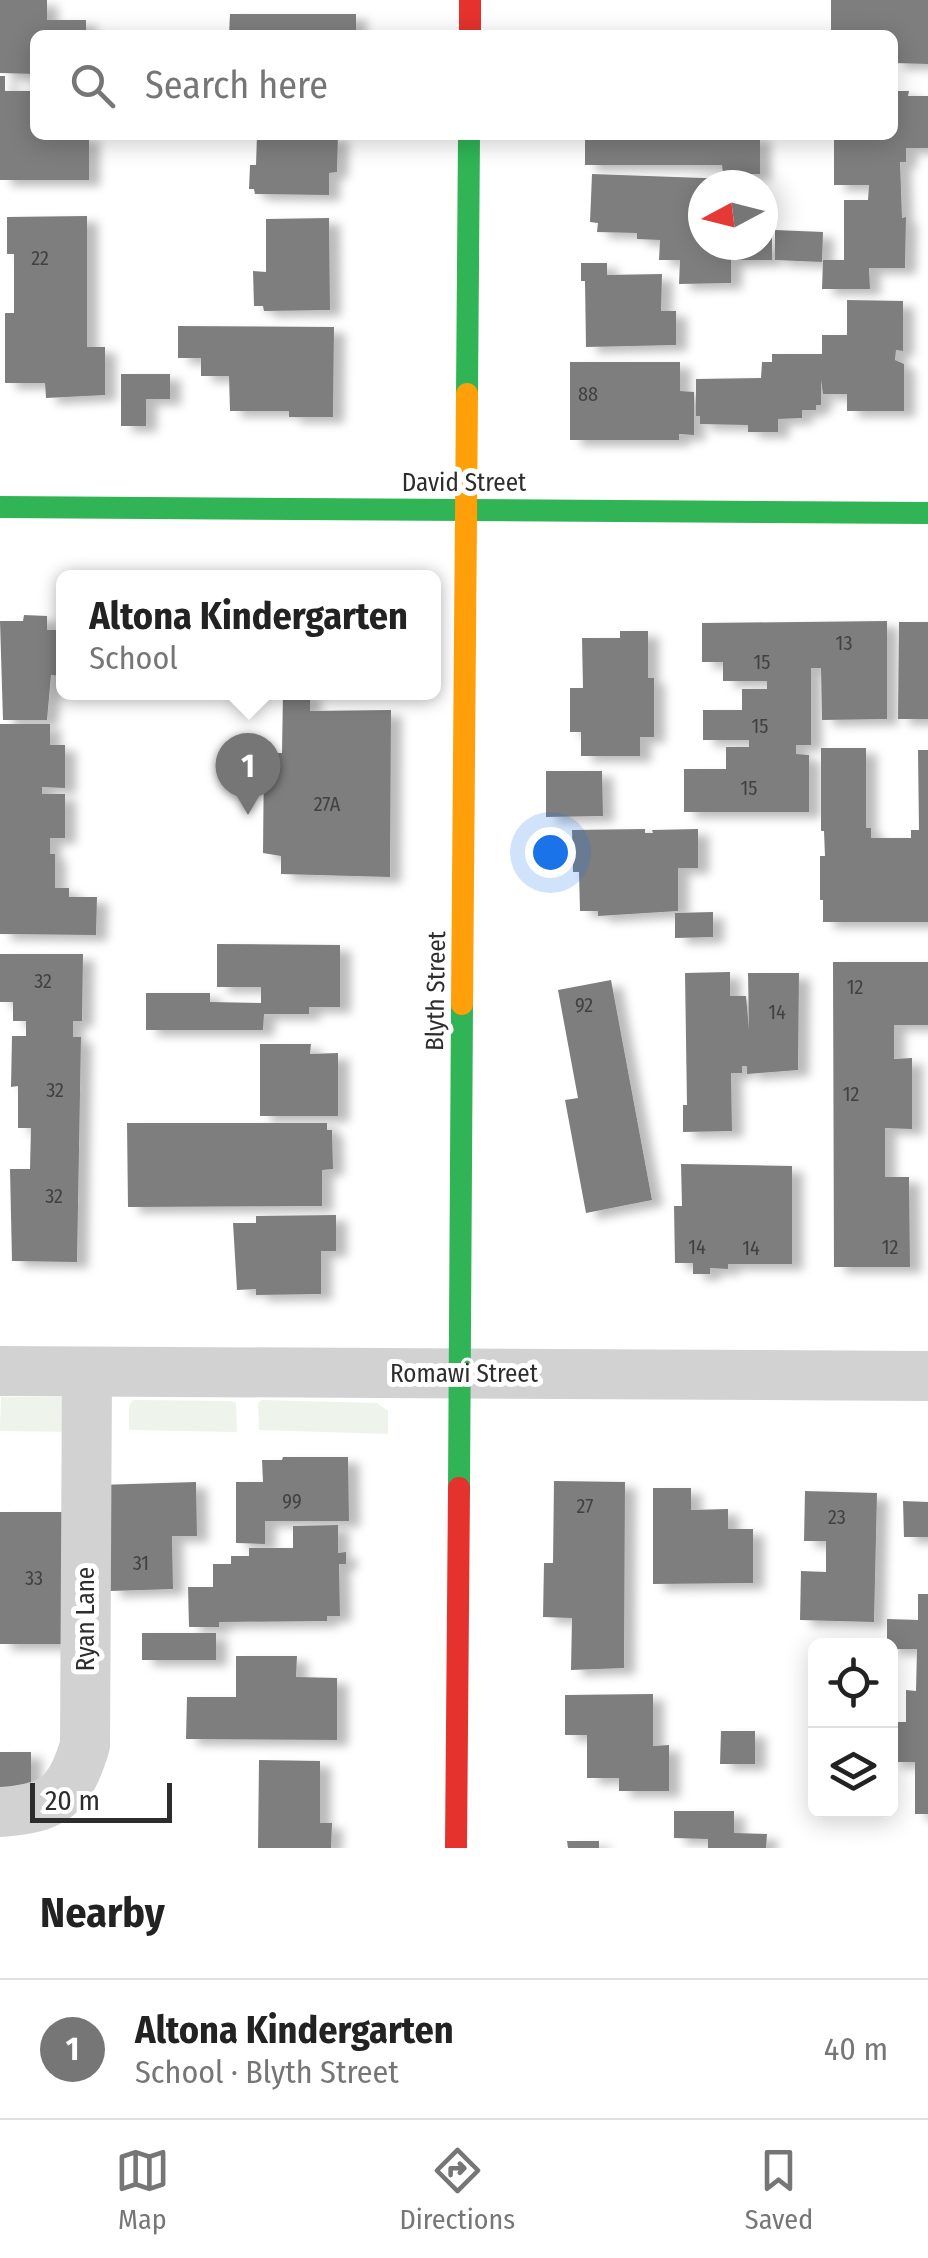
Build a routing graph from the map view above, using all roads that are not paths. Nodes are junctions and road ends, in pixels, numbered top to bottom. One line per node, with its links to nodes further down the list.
1 (470, 0): 2 (street)
2 (470, 30)
3 (469, 140): 5 (street, Blyth Street)
4 (0, 506): 5 (street, David Street)
5 (469, 509): 6 (street, David Street); 9 (street, Blyth Street)
6 (928, 513)
7 (0, 1371): 8 (street, Romawi Street)
8 (87, 1372): 9 (street, Romawi Street); 11 (street, Ryan Lane)
9 (457, 1372): 10 (street, Romawi Street); 12 (street, Blyth Street)
10 (928, 1376)
11 (0, 1812)
12 (456, 1848)

